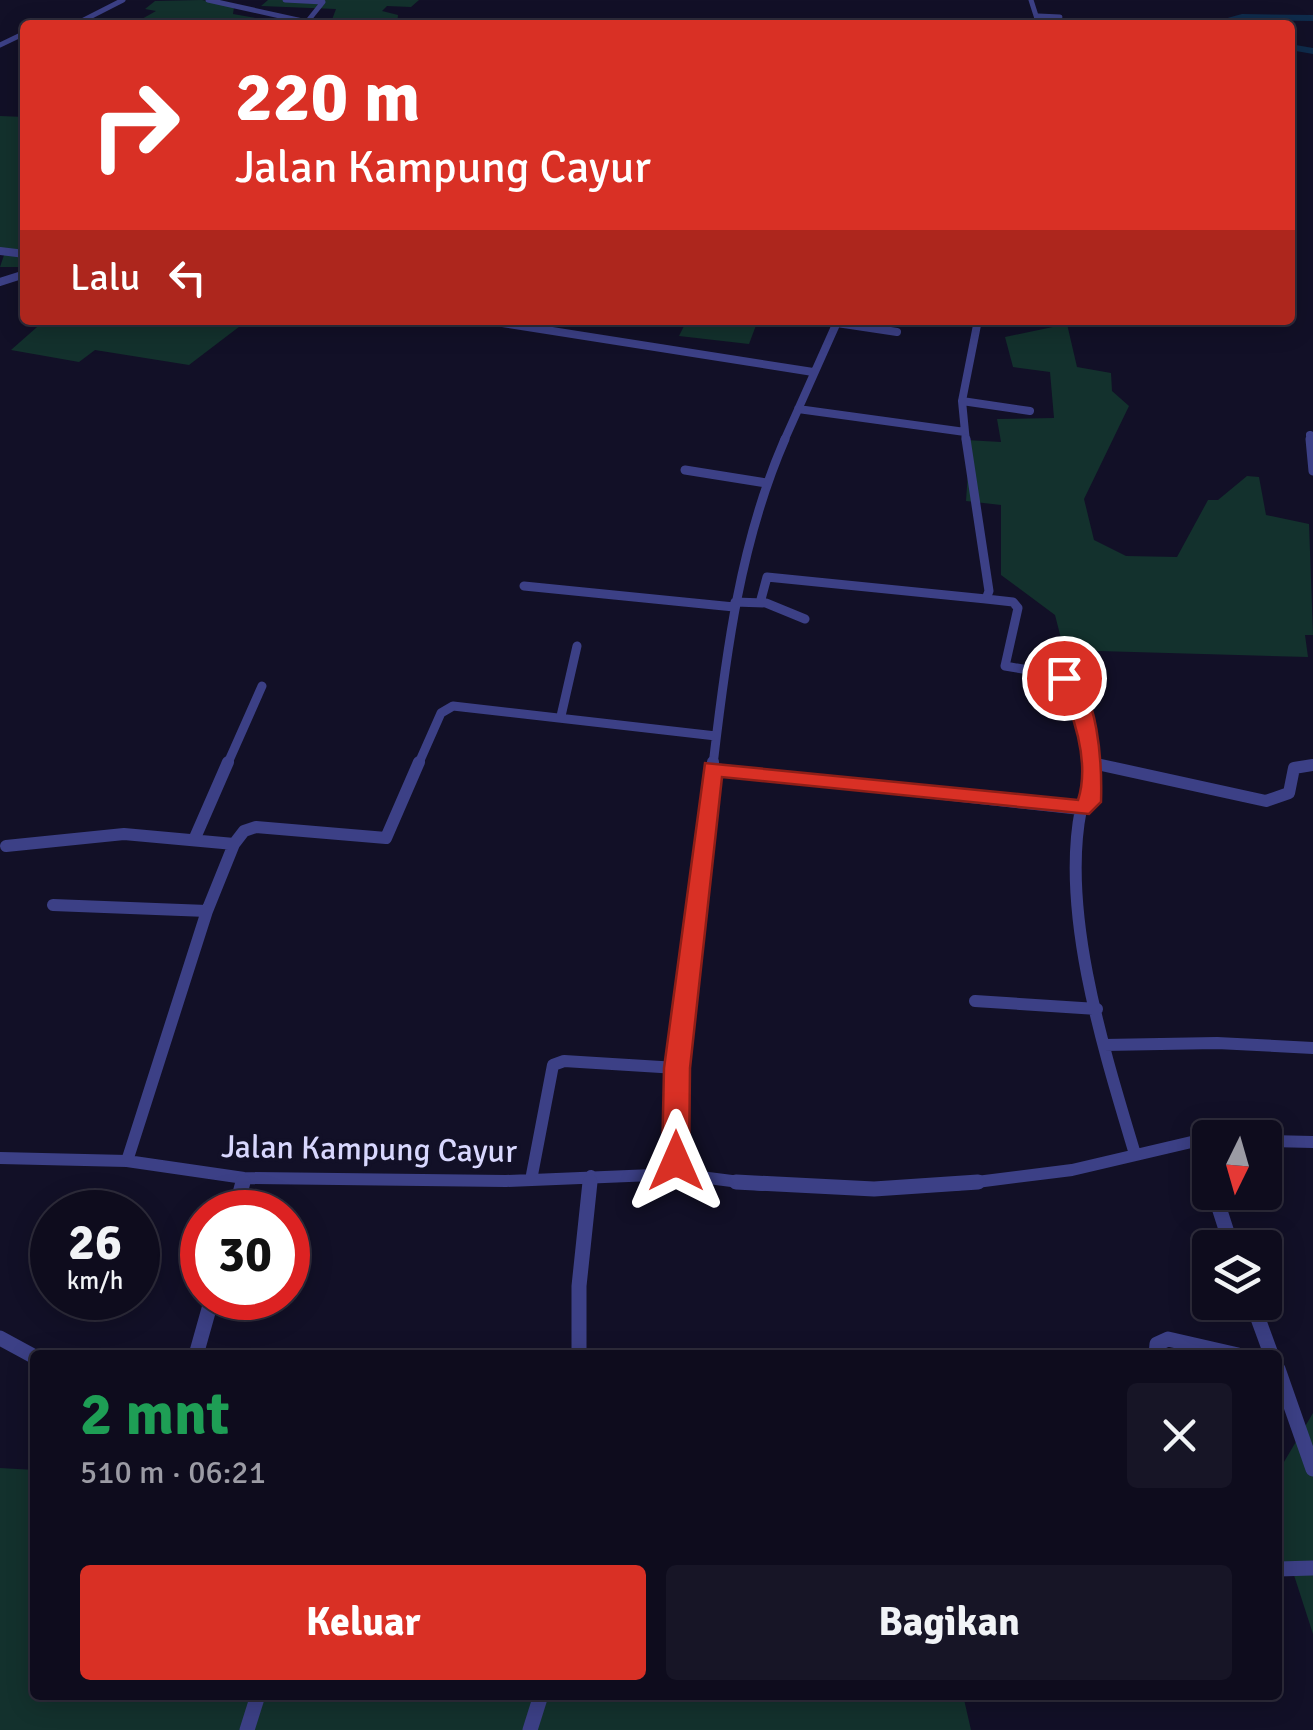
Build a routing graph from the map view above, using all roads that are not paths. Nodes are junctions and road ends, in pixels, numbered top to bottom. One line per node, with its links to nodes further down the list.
1 (122, 0): 8 (street)
2 (208, 0): 9 (street)
3 (285, 0): 5 (street)
4 (1031, 0): 6 (street)
5 (325, 1): 10 (street)
6 (1038, 16): 7 (street); 11 (street)
7 (1060, 17)
8 (84, 20)
9 (293, 20)
10 (309, 20)
11 (1038, 20)
12 (515, 325): 17 (street)
13 (835, 325): 17 (street)
14 (858, 325): 16 (street)
15 (977, 325): 18 (street)
16 (896, 332)
17 (813, 372): 19 (street)
18 (962, 401): 20 (street); 21 (street)
19 (798, 409): 21 (street); 25 (street)
20 (1030, 412)
21 (965, 432): 27 (street)
22 (1310, 436): 24 (street)
23 (685, 470): 25 (street)
24 (1313, 471)
25 (766, 483): 29 (street)
26 (524, 586): 29 (street)
27 (986, 599): 28 (street); 35 (street)
28 (760, 603): 29 (street); 30 (street)
29 (734, 604): 34 (street)
30 (805, 618)
31 (577, 646): 33 (street)
32 (262, 686): 39 (street)
33 (562, 716): 34 (street); 40 (street)
34 (716, 736): 37 (street)
35 (1092, 763): 36 (street); 38 (street)
36 (1313, 765)
37 (713, 768): 38 (street); 48 (street)
38 (1081, 808): 45 (street)
39 (194, 840): 40 (street); 41 (street)
40 (234, 844): 43 (street)
41 (6, 846)
42 (53, 905): 43 (street)
43 (207, 911): 54 (street)
44 (975, 1001): 45 (street)
45 (1098, 1009): 46 (street)
46 (1104, 1045): 47 (street); 52 (street)
47 (1313, 1048)
48 (677, 1068): 55 (street); 58 (street)
49 (1282, 1141): 50 (street)
50 (1313, 1142)
51 (1192, 1143): 52 (street, Jalan Kampung Cayur)
52 (1135, 1154): 55 (street, Jalan Kampung Cayur)
53 (0, 1158): 54 (street, Jalan Kampung Cayur)
54 (127, 1161): 57 (street, Jalan Kampung Cayur)
55 (677, 1174): 56 (street, Jalan Kampung Cayur)
56 (591, 1176): 58 (street, Jalan Kampung Cayur); 64 (street)
57 (244, 1178): 58 (street, Jalan Kampung Cayur); 59 (street)
58 (531, 1180)
59 (241, 1190)
60 (206, 1320): 63 (street)
61 (1258, 1320): 67 (street)
62 (0, 1338): 68 (street)
63 (197, 1350)
64 (579, 1350)
65 (1156, 1350): 66 (street)
66 (1216, 1350)
67 (1267, 1350)
68 (30, 1354)
69 (1282, 1380): 70 (street)
70 (1313, 1469)
71 (1313, 1568): 72 (street)
72 (1282, 1569)
73 (257, 1700): 75 (street)
74 (539, 1700): 76 (street)
75 (248, 1730)
76 (530, 1730)

